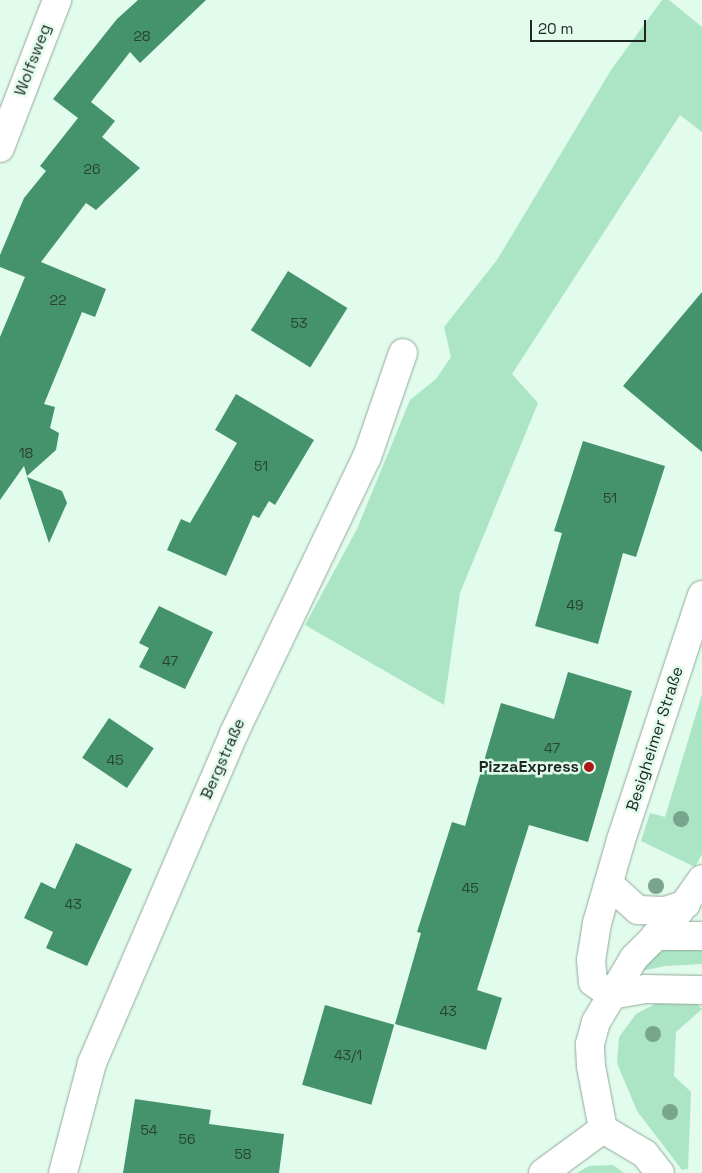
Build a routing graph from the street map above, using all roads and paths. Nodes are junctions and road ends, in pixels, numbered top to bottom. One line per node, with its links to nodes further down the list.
1 (57, 0): 2 (street, Wolfsweg)
2 (0, 148)
3 (403, 353): 13 (street, Bergstraße)
4 (702, 595): 6 (street, Besigheimer Straße)
5 (702, 879): 7 (street)
6 (609, 884): 7 (street); 11 (street, Besigheimer Straße)
7 (686, 904): 8 (street)
8 (655, 936): 9 (street); 11 (street)
9 (702, 936)
10 (702, 990): 11 (street)
11 (611, 995): 12 (street)
12 (603, 1129): 14 (street); 15 (street)
13 (63, 1173)
14 (543, 1173)
15 (660, 1173)

